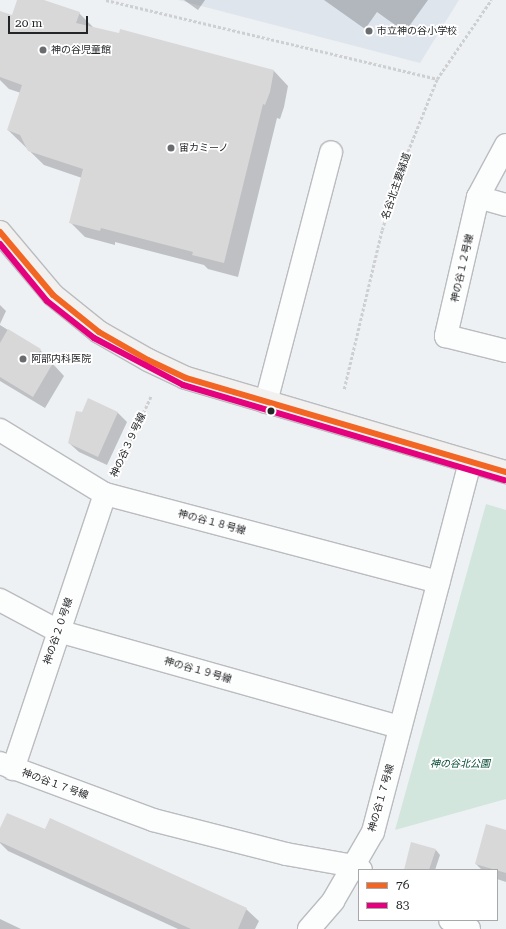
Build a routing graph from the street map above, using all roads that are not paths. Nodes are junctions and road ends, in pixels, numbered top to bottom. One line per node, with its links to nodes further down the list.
1 (506, 145): 3 (street, 神の谷１２号線)
2 (331, 152): 7 (street)
3 (478, 197): 4 (street); 6 (street, 神の谷１２号線)
4 (506, 205)
5 (0, 232): 7 (street)
6 (506, 351)
7 (266, 402): 9 (street)
8 (0, 430): 11 (street, 神の谷１８号線)
9 (470, 463): 10 (street); 12 (street, 神の谷１７号線)
10 (506, 472)
11 (106, 494): 12 (street, 神の谷１８号線); 14 (street, 神の谷２０号線)
12 (439, 582): 15 (street, 神の谷１７号線)
13 (0, 600): 14 (street, 神の谷１９号線)
14 (58, 631): 15 (street, 神の谷１９号線); 16 (street, 神の谷２０号線)
15 (400, 727): 17 (street, 神の谷１７号線)
16 (6, 766): 17 (street, 神の谷１７号線)
17 (358, 868): 19 (street)
18 (452, 921): 20 (street)
19 (309, 929)
20 (469, 929)

